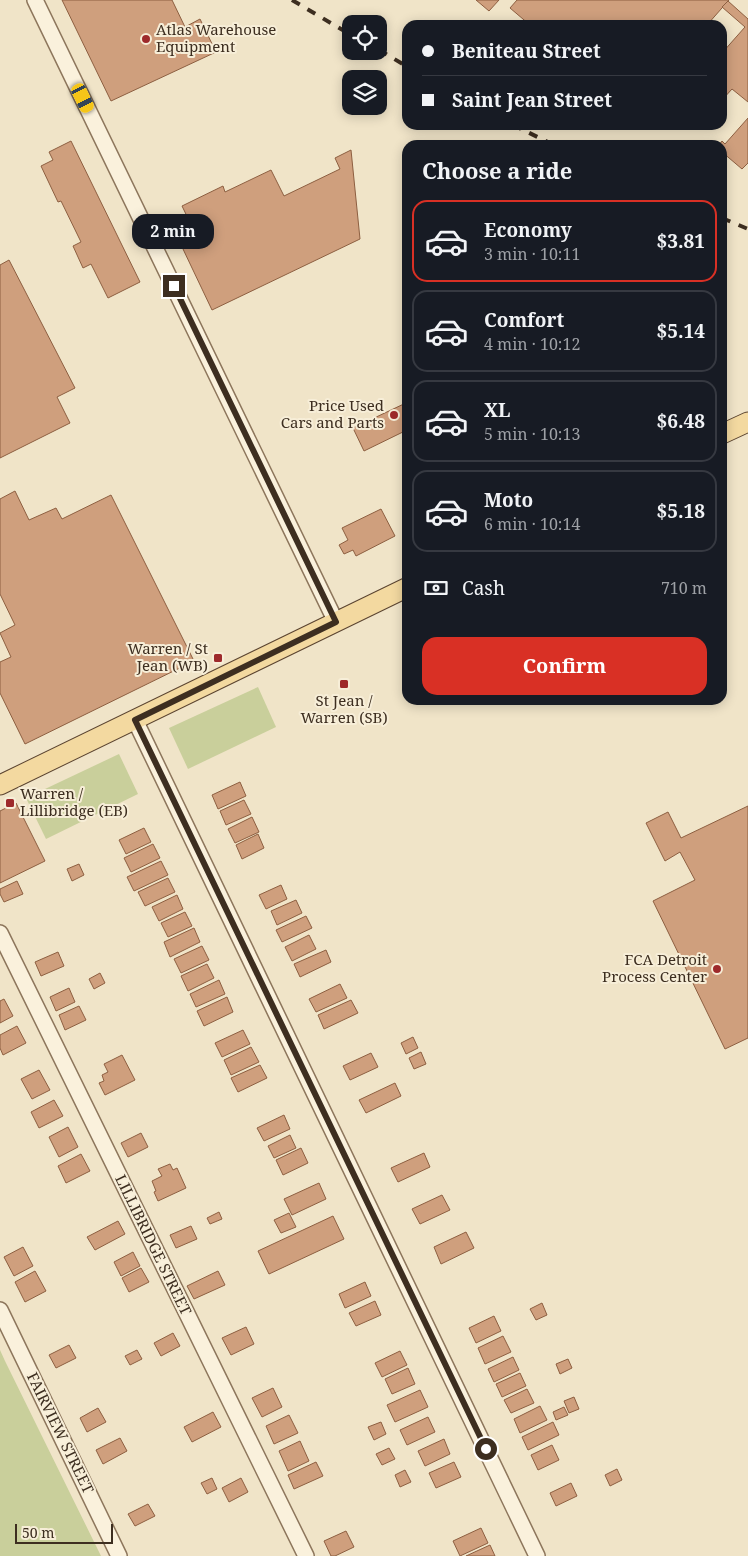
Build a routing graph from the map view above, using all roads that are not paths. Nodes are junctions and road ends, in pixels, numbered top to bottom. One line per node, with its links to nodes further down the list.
1 (35, 0): 5 (street)
2 (748, 422): 3 (main road)
3 (727, 432)
4 (402, 590): 5 (main road)
5 (336, 622): 6 (main road)
6 (135, 720): 7 (main road); 12 (street)
7 (0, 785)
8 (0, 933): 11 (street, LILLIBRIDGE STREET)
9 (0, 1310): 10 (street, FAIRVIEW STREET)
10 (119, 1556)
11 (306, 1556)
12 (537, 1556)

